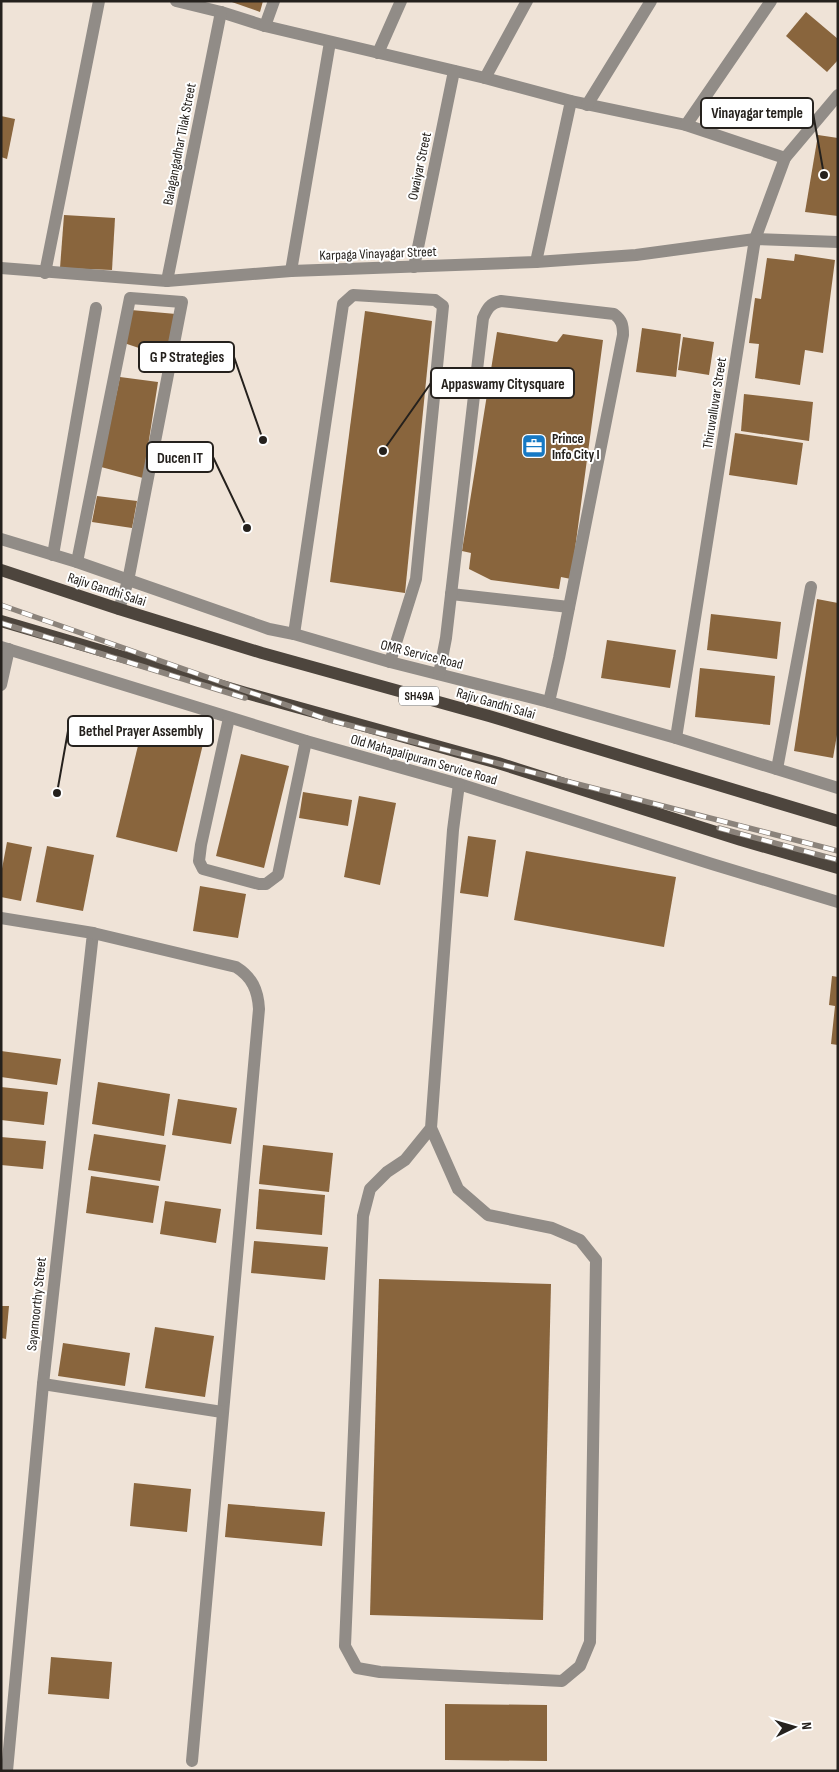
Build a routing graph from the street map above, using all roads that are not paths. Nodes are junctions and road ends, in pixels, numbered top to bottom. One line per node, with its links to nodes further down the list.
1 (99, 1): 25 (street)
2 (176, 1): 8 (street)
3 (274, 1): 9 (street)
4 (401, 1): 11 (street)
5 (527, 1): 13 (street)
6 (651, 1): 16 (street)
7 (771, 1): 17 (street)
8 (221, 12): 9 (street); 26 (street, Balagangadhar Tilak Street)
9 (265, 26): 10 (street)
10 (330, 42): 11 (street); 24 (street)
11 (378, 53): 12 (street)
12 (454, 71): 13 (street); 22 (street, Owaiyar Street)
13 (485, 78): 15 (street)
14 (838, 95): 18 (street, Thiruvalluvar Street)
15 (571, 101): 16 (street); 21 (street)
16 (587, 105): 17 (street)
17 (686, 125): 18 (street)
18 (784, 158): 19 (street, Thiruvalluvar Street)
19 (755, 239): 20 (street, Karpaga Vinayagar Street); 21 (street, Karpaga Vinayagar Street); 45 (street, Thiruvalluvar Street)
20 (838, 242)
21 (536, 262): 22 (street, Karpaga Vinayagar Street)
22 (414, 267): 24 (street, Karpaga Vinayagar Street)
23 (1, 268): 25 (street, Karpaga Vinayagar Street)
24 (291, 271): 26 (street, Karpaga Vinayagar Street)
25 (45, 273): 26 (street, Karpaga Vinayagar Street)
26 (167, 281)
27 (96, 308): 29 (street)
28 (1, 539): 29 (street, OMR Service Road)
29 (53, 555): 30 (street, OMR Service Road)
30 (78, 562): 32 (street, OMR Service Road); 32 (street)
31 (1, 570): 36 (main road, Rajiv Gandhi Salai / SH49A)
32 (128, 581): 36 (street); 38 (street, OMR Service Road)
33 (811, 588): 47 (street)
34 (451, 594): 35 (street); 35 (street); 41 (street)
35 (569, 607): 43 (street)
36 (119, 609): 50 (main road, Rajiv Gandhi Salai / SH49A)
37 (1, 621): 51 (main road)
38 (294, 634): 40 (street, OMR Service Road); 40 (street)
39 (5, 648): 42 (street); 44 (street, Old Mahapalipuram Service Road)
40 (390, 662): 41 (street, OMR Service Road)
41 (439, 674): 43 (street, OMR Service Road)
42 (1, 685)
43 (549, 702): 45 (street, OMR Service Road)
44 (230, 718): 46 (street, Old Mahapalipuram Service Road); 46 (street)
45 (676, 738): 47 (street, OMR Service Road)
46 (306, 741): 48 (street, Old Mahapalipuram Service Road)
47 (777, 769): 49 (street, OMR Service Road)
48 (459, 784): 52 (street, Old Mahapalipuram Service Road); 55 (street)
49 (838, 788)
50 (838, 821)
51 (838, 868)
52 (838, 902)
53 (1, 918): 54 (street)
54 (92, 933): 56 (street, Sayamoorthy Street); 57 (street)
55 (431, 1128): 55 (street)
56 (42, 1384): 57 (street); 59 (street, Sayamoorthy Street)
57 (222, 1412): 58 (street)
58 (192, 1761)
59 (7, 1771)

